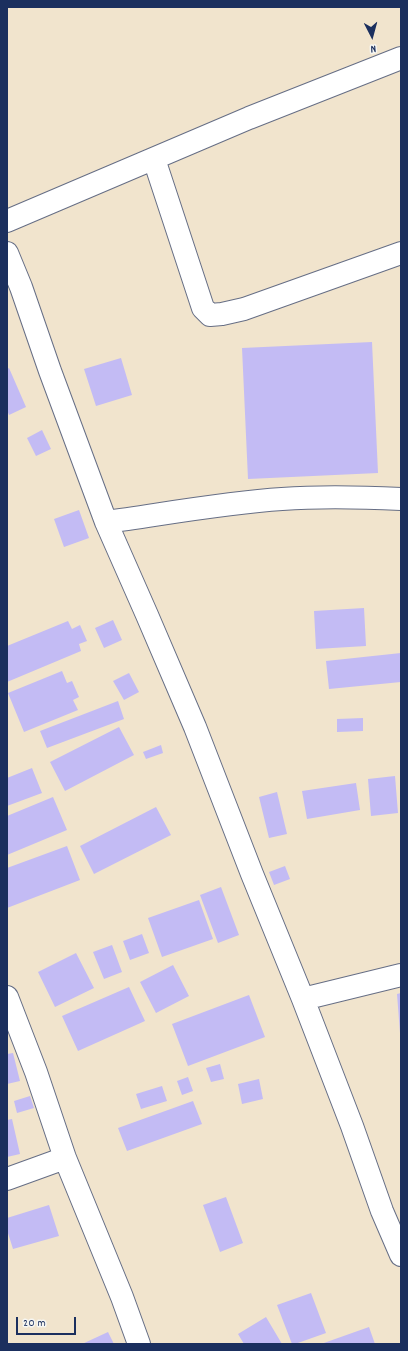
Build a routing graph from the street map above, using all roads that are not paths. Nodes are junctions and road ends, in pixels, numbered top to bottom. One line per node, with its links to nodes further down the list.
1 (401, 58): 2 (street)
2 (154, 159): 3 (street); 5 (street)
3 (7, 222)
4 (7, 253): 7 (street)
5 (401, 253)
6 (401, 499): 7 (street)
7 (106, 522): 10 (street)
8 (401, 975): 10 (street)
9 (7, 997): 11 (street)
10 (303, 999): 13 (street)
11 (65, 1158): 12 (street); 15 (street)
12 (7, 1179)
13 (391, 1209): 14 (street)
14 (401, 1255)
15 (140, 1344)

